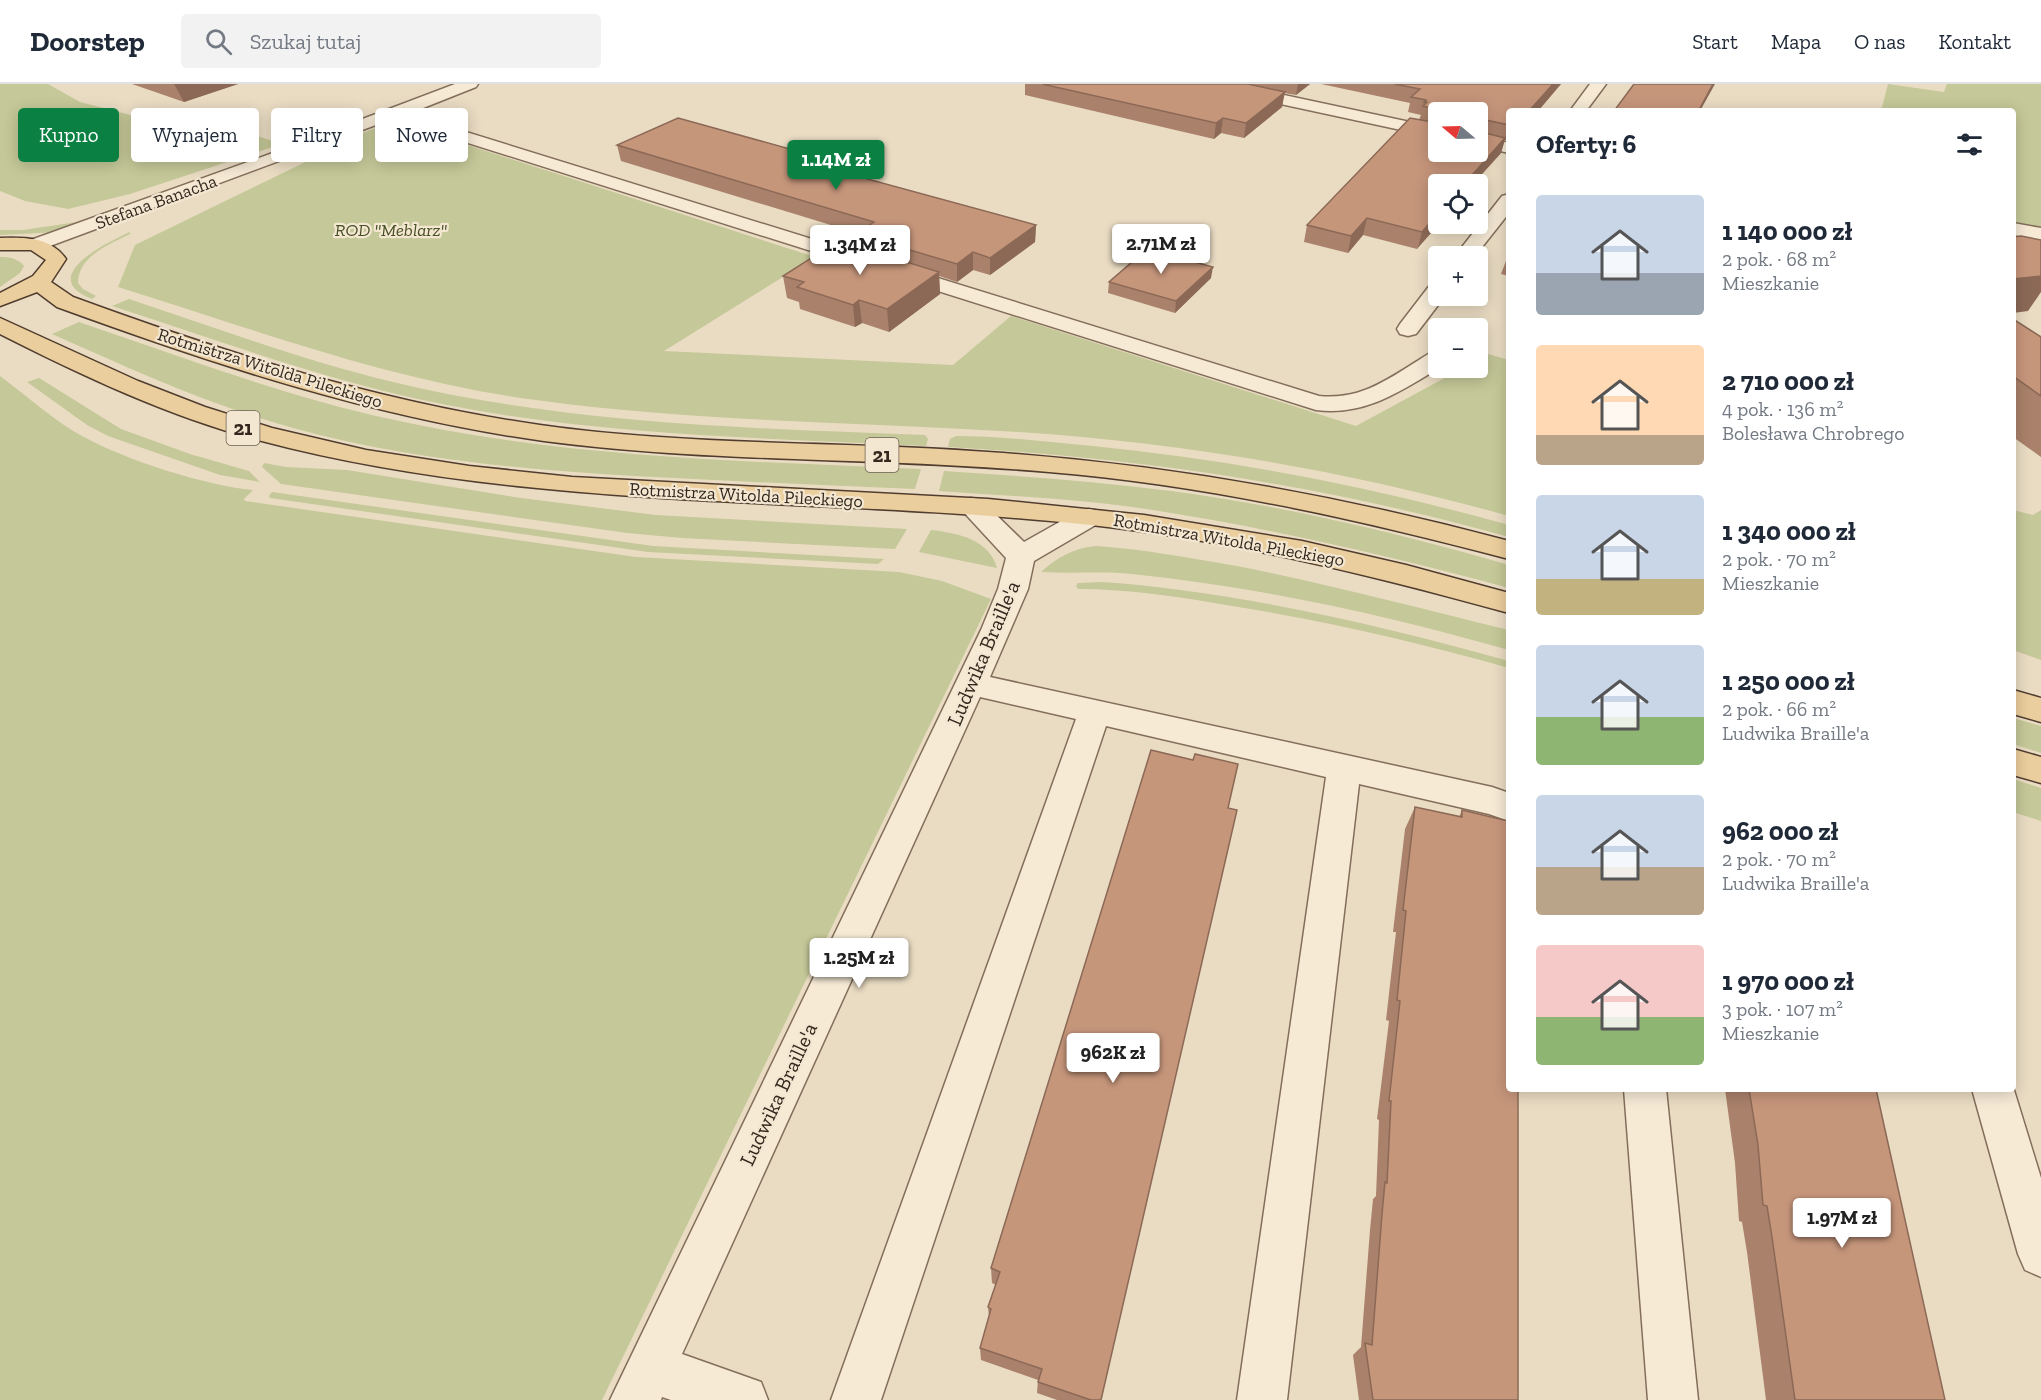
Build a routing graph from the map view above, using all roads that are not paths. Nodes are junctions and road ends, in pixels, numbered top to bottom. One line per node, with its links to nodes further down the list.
1 (470, 84): 4 (street, Stefana Banacha)
2 (1211, 84): 6 (street)
3 (1598, 84): 5 (street)
4 (408, 108)
5 (1580, 108)
6 (1428, 131)
7 (468, 138): 24 (street)
8 (1488, 143): 9 (street)
9 (1506, 147)
10 (271, 160): 16 (street, Stefana Banacha)
11 (271, 160): 18 (street, Stefana Banacha)
12 (1506, 204): 17 (street)
13 (2016, 230): 14 (street)
14 (2041, 234)
15 (0, 244): 16 (main road)
16 (35, 245): 18 (main road)
17 (1473, 246)
18 (56, 259): 19 (main road)
19 (38, 283): 20 (main road); 27 (main road, Rotmistrza Witolda Pileckiego / 21)
20 (0, 300)
21 (1428, 303): 23 (street)
22 (0, 325): 25 (main road, Rotmistrza Witolda Pileckiego / 21)
23 (1408, 329)
24 (1428, 364)
25 (971, 506): 26 (main road, Rotmistrza Witolda Pileckiego / 21); 28 (street, Ludwika Braille'a)
26 (1089, 517): 28 (street, Ludwika Braille'a); 29 (main road, Rotmistrza Witolda Pileckiego / 21)
27 (1506, 549)
28 (1021, 556): 30 (street, Ludwika Braille'a)
29 (1506, 602)
30 (971, 684): 33 (street); 41 (street, Ludwika Braille'a)
31 (2016, 703): 32 (main road)
32 (2041, 710)
33 (1095, 713): 35 (street); 43 (street)
34 (2016, 763): 36 (main road)
35 (1344, 768): 37 (street); 44 (street)
36 (2041, 770)
37 (1506, 806)
38 (1645, 1092): 45 (street)
39 (1994, 1092): 40 (street)
40 (2041, 1254)
41 (642, 1384): 42 (street)
42 (743, 1400)
43 (856, 1400)
44 (1262, 1400)
45 (1673, 1400)

